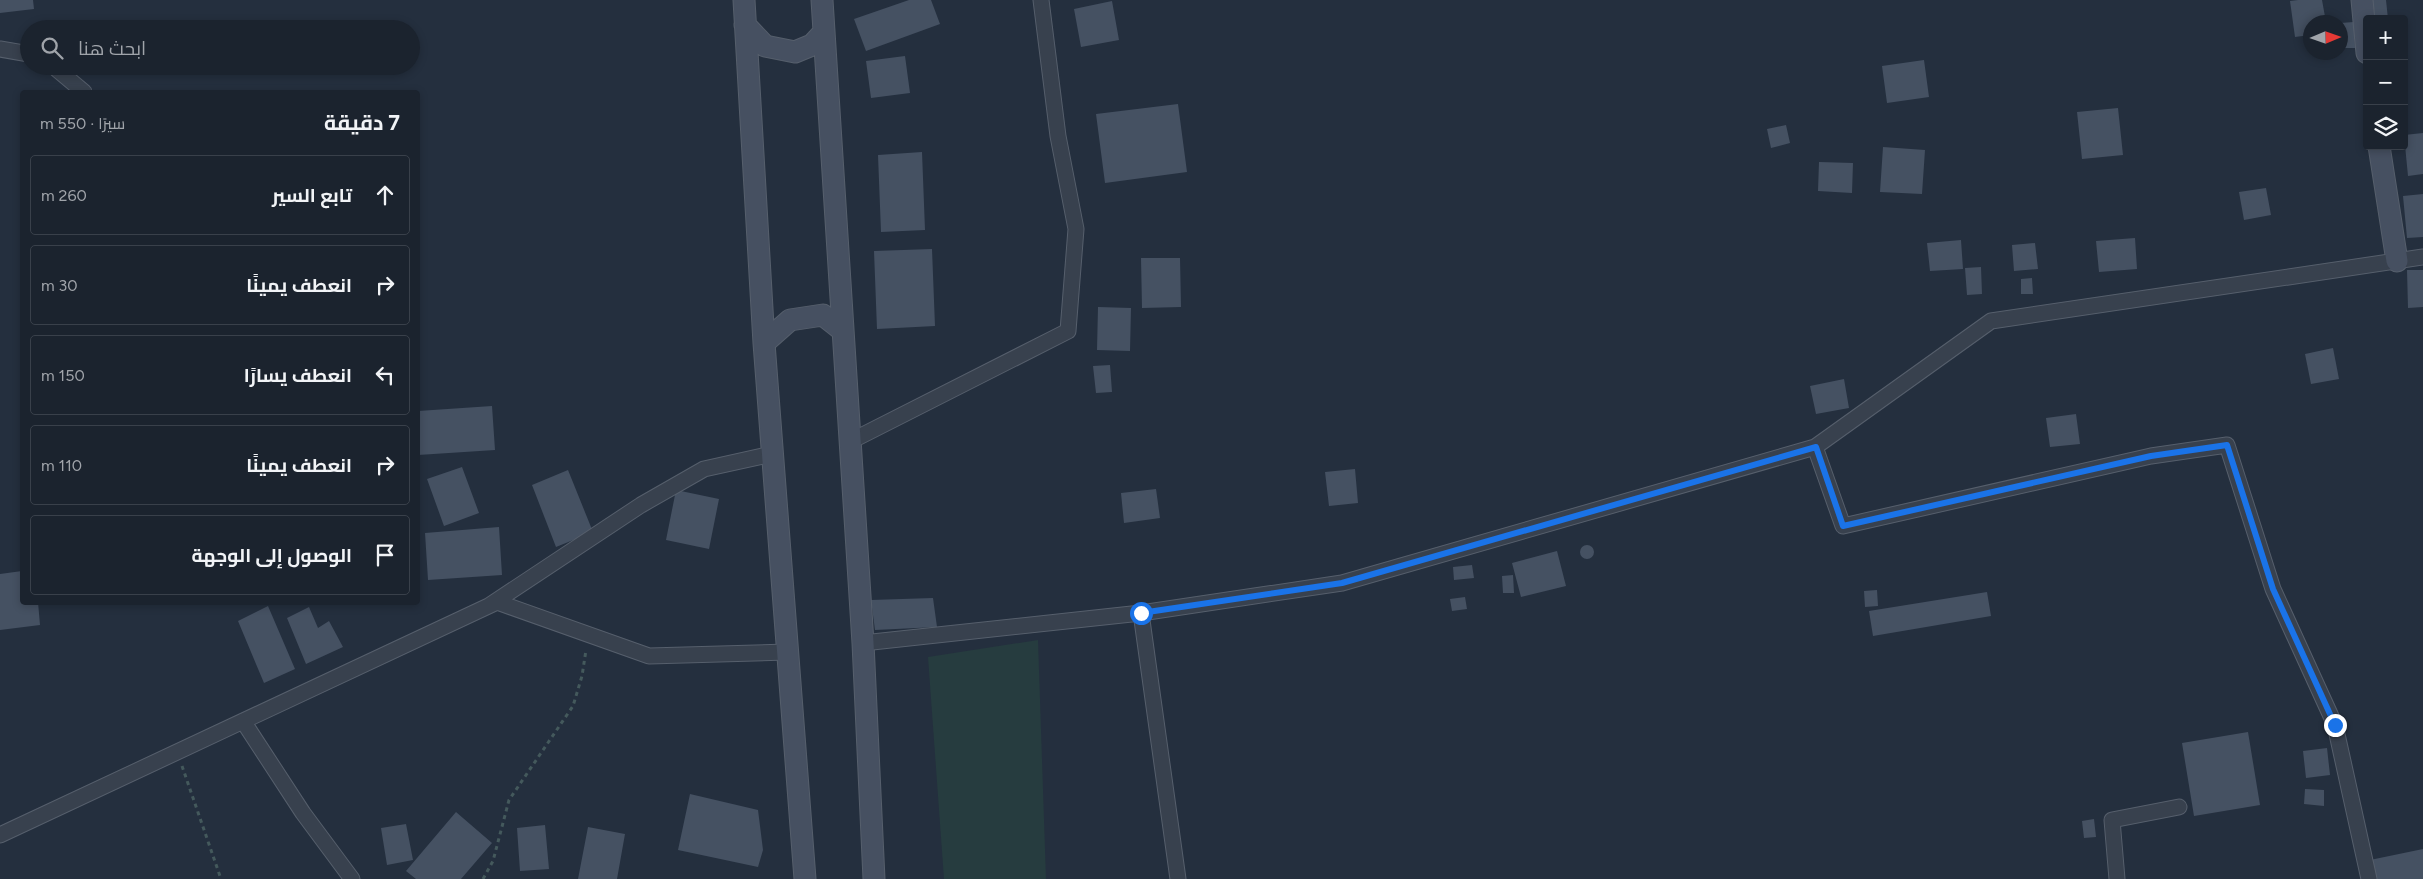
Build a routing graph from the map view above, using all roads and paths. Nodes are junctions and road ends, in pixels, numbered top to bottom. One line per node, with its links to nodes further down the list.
1 (744, 0): 6 (main road)
2 (822, 0): 7 (main road)
3 (1041, 0): 17 (street)
4 (2362, 0): 5 (main road)
5 (2363, 15)
6 (745, 25): 7 (main road); 16 (main road)
7 (824, 32): 15 (main road)
8 (0, 49): 9 (street)
9 (20, 52)
10 (64, 75): 11 (street)
11 (82, 90)
12 (2381, 150): 14 (main road)
13 (2423, 258): 14 (street)
14 (2397, 260): 18 (street)
15 (842, 330): 16 (main road); 17 (main road)
16 (764, 342): 19 (main road)
17 (849, 442): 23 (main road)
18 (1816, 447): 21 (street); 36 (street)
19 (772, 454): 20 (street); 24 (main road)
20 (487, 607): 22 (street); 25 (street)
21 (1141, 613): 23 (street); 34 (street)
22 (587, 634): 24 (street); 31 (path)
23 (863, 643): 33 (main road)
24 (788, 652): 32 (main road)
25 (243, 721): 26 (street); 30 (street)
26 (177, 751): 28 (street); 29 (path)
27 (2180, 807): 35 (street)
28 (0, 835)
29 (220, 879)
30 (352, 879)
31 (483, 879)
32 (805, 879)
33 (874, 879)
34 (1178, 879)
35 (2118, 879)
36 (2369, 879)

